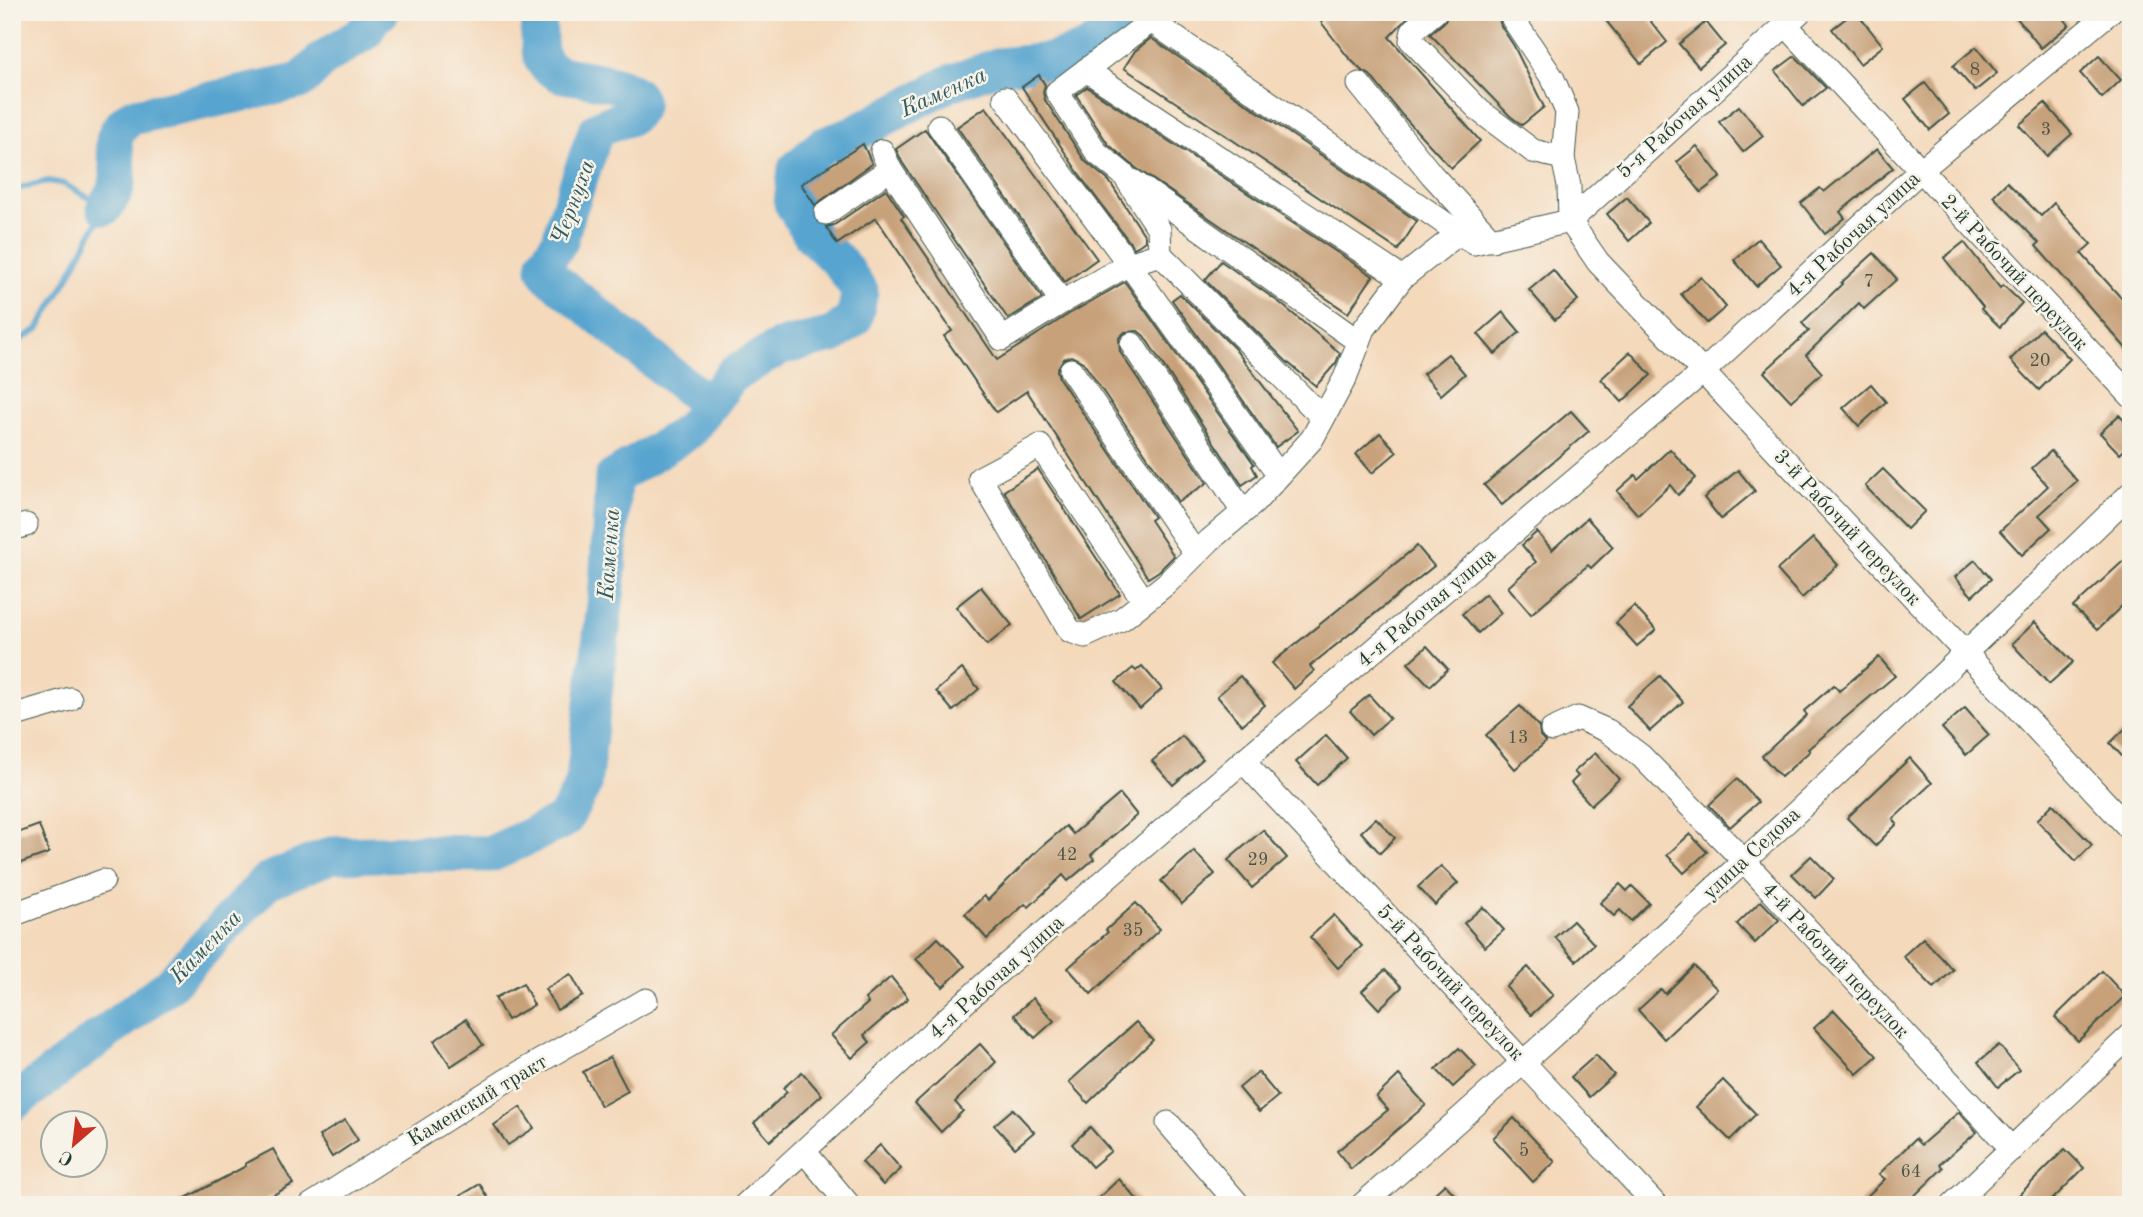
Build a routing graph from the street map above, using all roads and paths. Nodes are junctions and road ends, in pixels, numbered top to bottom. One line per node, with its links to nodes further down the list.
1 (1435, 12): 10 (street)
2 (1511, 12): 10 (street)
3 (2110, 12): 11 (street, 4-я Рабочая улица)
4 (1144, 17): 6 (street); 15 (street)
5 (1793, 18): 11 (street, 2-й Рабочий переулок); 14 (street, 5-я Рабочая улица)
6 (1086, 70): 12 (street); 19 (street)
7 (1359, 84): 16 (street)
8 (1005, 98): 18 (street)
9 (939, 126): 20 (street)
10 (1563, 158): 14 (street)
11 (1921, 170): 24 (street, 4-я Рабочая улица); 25 (street, 2-й Рабочий переулок)
12 (1124, 175): 17 (street); 21 (street)
13 (826, 213): 20 (street)
14 (1570, 221): 16 (street); 24 (street, 3-й Рабочий переулок)
15 (1459, 233): 16 (street); 19 (street)
16 (1492, 240)
17 (1160, 254): 18 (street); 26 (street)
18 (1129, 264): 20 (street); 27 (street)
19 (1402, 278): 21 (street)
20 (1062, 302)
21 (1359, 342): 26 (street)
22 (1132, 344): 29 (street)
23 (1071, 370): 30 (street)
24 (1703, 372): 32 (street, 3-й Рабочий переулок); 36 (street, 4-я Рабочая улица)
25 (2131, 397)
26 (1323, 418): 27 (street)
27 (1279, 475): 29 (street)
28 (2131, 493): 32 (street, улица Седова)
29 (1242, 512): 30 (street)
30 (1196, 554): 31 (street)
31 (1144, 601): 31 (street)
32 (1966, 653): 37 (street, 3-й Рабочий переулок); 38 (street, улица Седова)
33 (70, 699): 34 (street)
34 (12, 716)
35 (1552, 730): 38 (street, 4-й Рабочий переулок)
36 (1244, 761): 43 (street, 5-й Рабочий переулок); 46 (street, 4-я Рабочая улица)
37 (2131, 831)
38 (1743, 860): 43 (street, улица Седова); 45 (street, 4-й Рабочий переулок)
39 (103, 881): 40 (street)
40 (12, 915)
41 (646, 1000): 47 (street, Каменский тракт)
42 (2131, 1035): 45 (street)
43 (1525, 1062): 51 (street, улица Седова); 52 (street, 5-й Рабочий переулок)
44 (1168, 1123): 50 (street)
45 (2012, 1149): 53 (street)
46 (804, 1151): 48 (street, 4-я Рабочая улица); 49 (street)
47 (312, 1205)
48 (745, 1205)
49 (849, 1205)
50 (1239, 1205)
51 (1362, 1205)
52 (1657, 1205)
53 (1952, 1205)

